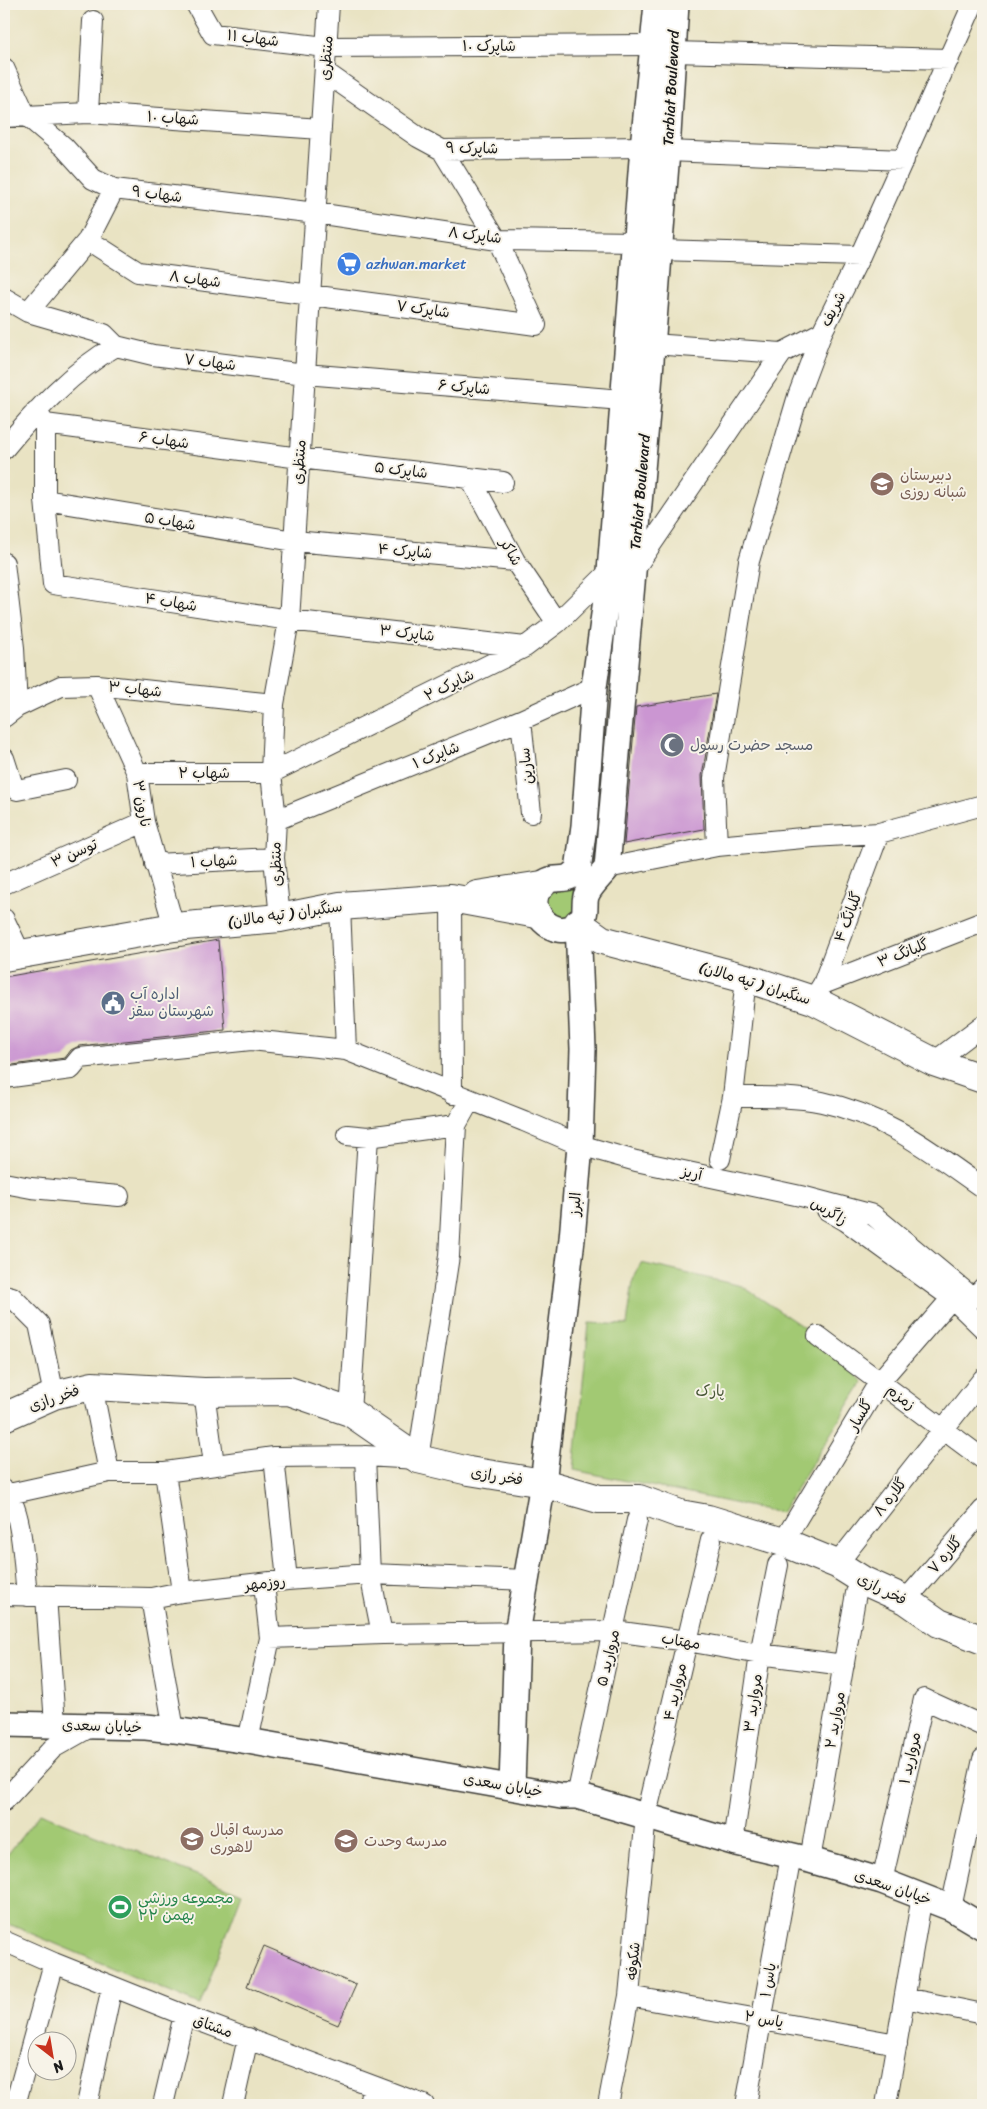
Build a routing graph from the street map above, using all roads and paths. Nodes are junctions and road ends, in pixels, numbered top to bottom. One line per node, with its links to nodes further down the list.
1 (196, 4): 7 (street, شهاب ۱۱)
2 (329, 4): 7 (street, منتظری)
3 (656, 4): 8 (street, Tarbiat Boulevard)
4 (676, 4): 8 (street, Tarbiat Boulevard)
5 (973, 4): 9 (street, شریف)
6 (93, 21): 12 (street)
7 (326, 47): 8 (street, شاپرک ۱۰); 11 (street, منتظری)
8 (662, 49): 9 (street, شاپرک ۱۰); 16 (street, Tarbiat Boulevard); 18 (street, Tarbiat Boulevard)
9 (949, 59): 19 (street, شریف)
10 (4, 68): 13 (street)
11 (325, 72): 15 (street, منتظری); 17 (street, شاپرک ۹)
12 (88, 113): 13 (street, شهاب ۱۰); 15 (street, شهاب ۱۰)
13 (25, 114): 14 (street, شهاب ۱۰); 20 (street, شهاب ۹)
14 (4, 117)
15 (321, 129): 21 (street, منتظری)
16 (643, 147): 17 (street, شاپرک ۹); 24 (street, Tarbiat Boulevard)
17 (442, 150): 23 (street)
18 (667, 151): 19 (street); 25 (street, Tarbiat Boulevard)
19 (904, 160): 26 (street, شریف)
20 (114, 189): 21 (street, شهاب ۹); 22 (street)
21 (316, 212): 23 (street, شاپرک ۸); 27 (street, منتظری)
22 (88, 240): 27 (street, شهاب ۸); 29 (street)
23 (497, 240): 24 (street, شاپرک ۸); 27 (street, شاپرک ۷)
24 (635, 242): 35 (street, Tarbiat Boulevard)
25 (659, 250): 26 (street); 31 (street, Tarbiat Boulevard)
26 (860, 256): 30 (street, شریف)
27 (310, 293): 34 (street, منتظری)
28 (4, 298): 29 (street)
29 (28, 312): 32 (street)
30 (822, 332): 33 (street, شریف); 64 (street)
31 (652, 344): 33 (street); 45 (street, Tarbiat Boulevard)
32 (116, 346): 34 (street, شهاب ۷); 36 (street)
33 (782, 353): 45 (street, شریف)
34 (305, 374): 35 (street, شاپرک ۶); 38 (street, منتظری)
35 (622, 400): 45 (street, Tarbiat Boulevard)
36 (40, 417): 37 (street); 38 (street, شهاب ۶); 41 (street)
37 (4, 448)
38 (300, 458): 39 (street, شاپرک ۵); 42 (street, منتظری)
39 (470, 478): 40 (street, شاپرک ۵); 43 (street, شاکر)
40 (503, 482)
41 (45, 500): 42 (street, شهاب ۵); 46 (street, شهاب ۴)
42 (294, 542): 43 (street, شاپرک ۴); 46 (street, منتظری)
43 (515, 561): 47 (street, شاکر)
44 (4, 563): 48 (street)
45 (622, 571): 47 (street, شاپرک ۲); 51 (street, Tarbiat Boulevard); 67 (street, Tarbiat Boulevard)
46 (289, 620): 49 (street, شاپرک ۳); 52 (street, منتظری)
47 (557, 623): 49 (street, شاپرک ۲)
48 (9, 644): 53 (street)
49 (525, 647): 57 (street, شاپرک ۲)
50 (98, 684): 52 (street, شهاب ۳); 53 (street, شهاب ۳); 56 (street, نارون ۳)
51 (594, 687): 54 (street, شاپرک ۱); 68 (street, Tarbiat Boulevard)
52 (274, 704): 57 (street, منتظری)
53 (11, 712)
54 (521, 720): 60 (street, سارین); 61 (street, شاپرک ۱)
55 (4, 758): 58 (street)
56 (136, 773): 57 (street, شهاب ۲); 62 (street, نارون ۳)
57 (270, 773): 61 (street, منتظری)
58 (66, 780)
59 (983, 805): 63 (street)
60 (532, 813)
61 (276, 820): 65 (street, منتظری)
62 (144, 822): 66 (street, نارون ۳); 69 (street, توسن ۳)
63 (879, 833): 64 (street); 82 (street, گلبانگ ۴)
64 (717, 846): 67 (street)
65 (274, 858): 66 (street, شهاب ۱); 75 (street, منتظری)
66 (155, 864): 79 (street, نارون ۳)
67 (607, 868): 71 (street)
68 (568, 878): 70 (street); 71 (street)
69 (4, 884)
70 (542, 885): 72 (main road); 74 (street)
71 (586, 895): 78 (street)
72 (450, 898): 73 (main road, سنگبران ( تپه مالان)); 74 (main road, سنگبران ( تپه مالان)); 89 (street)
73 (340, 906): 75 (main road, سنگبران ( تپه مالان)); 84 (street)
74 (537, 914): 78 (street)
75 (280, 918): 79 (main road, سنگبران ( تپه مالان))
76 (4, 919): 80 (street)
77 (983, 922): 82 (street, گلبانگ ۳)
78 (578, 923): 81 (main road, سنگبران ( تپه مالان)); 93 (street, البرز)
79 (174, 927): 80 (main road, سنگبران ( تپه مالان))
80 (12, 956)
81 (746, 978): 82 (main road, سنگبران ( تپه مالان)); 88 (street)
82 (818, 992): 85 (main road, سنگبران ( تپه مالان))
83 (983, 1024): 85 (street)
84 (346, 1050): 86 (street, آریز); 89 (street, آریز)
85 (934, 1062): 87 (main road, سنگبران ( تپه مالان))
86 (4, 1078)
87 (983, 1079)
88 (733, 1096): 94 (street); 96 (street)
89 (461, 1097): 90 (street); 93 (street, آریز)
90 (456, 1125): 92 (street); 114 (street)
91 (346, 1135): 92 (street)
92 (368, 1137): 109 (street)
93 (580, 1145): 98 (street, آریز); 119 (street, البرز)
94 (720, 1159)
95 (4, 1183): 97 (street)
96 (983, 1188)
97 (119, 1196)
98 (806, 1197): 99 (street, زاگرس); 101 (street, زاگرس)
99 (978, 1293)
100 (4, 1295): 108 (street)
101 (952, 1298): 102 (street, زاگرس); 105 (street, گلسار)
102 (983, 1328)
103 (818, 1336): 105 (street, زمزم)
104 (983, 1379): 111 (street, گلاره ۸)
105 (880, 1381): 111 (street, زمزم); 124 (street, گلسار)
106 (92, 1386): 107 (main road, فخر رازی); 108 (main road, فخر رازی); 117 (street)
107 (204, 1392): 109 (main road, فخر رازی); 116 (street)
108 (54, 1395): 110 (main road, فخر رازی)
109 (350, 1412): 114 (main road, فخر رازی)
110 (4, 1417)
111 (944, 1429): 115 (street, زمزم); 125 (street, گلاره ۸)
112 (365, 1456): 113 (street); 114 (street); 126 (street)
113 (274, 1457): 116 (street); 127 (street)
114 (418, 1459): 119 (main road, فخر رازی)
115 (983, 1459)
116 (214, 1464): 118 (street)
117 (109, 1472): 118 (street); 120 (street)
118 (165, 1472): 131 (street)
119 (543, 1483): 124 (main road, فخر رازی); 128 (street, البرز)
120 (6, 1492): 133 (street)
121 (983, 1510): 135 (street, گلاره ۷)
122 (637, 1520): 136 (street, مروارید ۵)
123 (711, 1540): 141 (street, مروارید ۴)
124 (780, 1554): 125 (main road, فخر رازی); 142 (street, مرواربد ۳)
125 (837, 1564): 129 (main road, فخر رازی)
126 (370, 1574): 127 (street, روزمهر); 128 (street, روزمهر); 138 (street)
127 (287, 1580): 130 (street, روزمهر)
128 (527, 1580): 137 (street, البرز)
129 (864, 1581): 135 (main road, فخر رازی); 143 (street, مروارید ۲)
130 (264, 1584): 131 (street, روزمهر); 139 (street)
131 (182, 1592): 134 (street, روزمهر)
132 (4, 1596): 133 (street, روزمهر)
133 (36, 1596): 134 (street, روزمهر); 145 (street)
134 (151, 1598): 148 (street)
135 (906, 1600): 140 (main road, فخر رازی)
136 (614, 1631): 137 (street, مهتاب); 141 (street, مهتاب); 152 (street, مروارید ۵)
137 (517, 1633): 138 (street, مهتاب); 151 (street, البرز)
138 (382, 1634): 139 (street, مهتاب)
139 (270, 1638): 149 (street)
140 (983, 1640)
141 (687, 1641): 142 (street, مهتاب); 154 (street, مروارید ۴)
142 (760, 1654): 143 (street, مهتاب); 155 (street, مرواربد ۳)
143 (844, 1665): 156 (street, مروارید ۲)
144 (4, 1724): 145 (street, خیابان سعدی)
145 (55, 1724): 147 (street, خیابان سعدی)
146 (983, 1726): 157 (street, مروارید ۱)
147 (90, 1727): 148 (street, خیابان سعدی); 153 (street)
148 (174, 1730): 149 (street, خیابان سعدی)
149 (248, 1741): 151 (street, خیابان سعدی)
150 (983, 1759): 159 (street)
151 (512, 1786): 152 (street, خیابان سعدی)
152 (577, 1796): 154 (street, خیابان سعدی)
153 (4, 1801)
154 (646, 1815): 155 (street, خیابان سعدی); 164 (street, شکوفه)
155 (733, 1842): 156 (street, خیابان سعدی)
156 (800, 1858): 157 (street, خیابان سعدی); 168 (street, یاس ۱)
157 (882, 1881): 158 (street, خیابان سعدی)
158 (922, 1896): 159 (street, خیابان سعدی); 165 (street)
159 (951, 1908): 160 (street, خیابان سعدی)
160 (983, 1927)
161 (4, 1940): 162 (street, مشتاق)
162 (54, 1963): 163 (street, مشتاق); 172 (street)
163 (112, 1986): 167 (street, مشتاق); 173 (street)
164 (629, 1996): 168 (street, یاس ۲); 177 (street, شکوفه)
165 (905, 1998): 166 (street); 170 (street)
166 (983, 2014)
167 (184, 2015): 169 (street, مشتاق); 174 (street)
168 (761, 2018): 170 (street, یاس ۲); 178 (street, یاس ۱)
169 (248, 2038): 171 (street, مشتاق); 175 (street)
170 (898, 2044): 179 (street)
171 (371, 2096): 176 (street, مشتاق)
172 (14, 2105)
173 (87, 2105)
174 (163, 2105)
175 (233, 2105)
176 (424, 2105)
177 (608, 2105)
178 (746, 2105)
179 (886, 2105)

